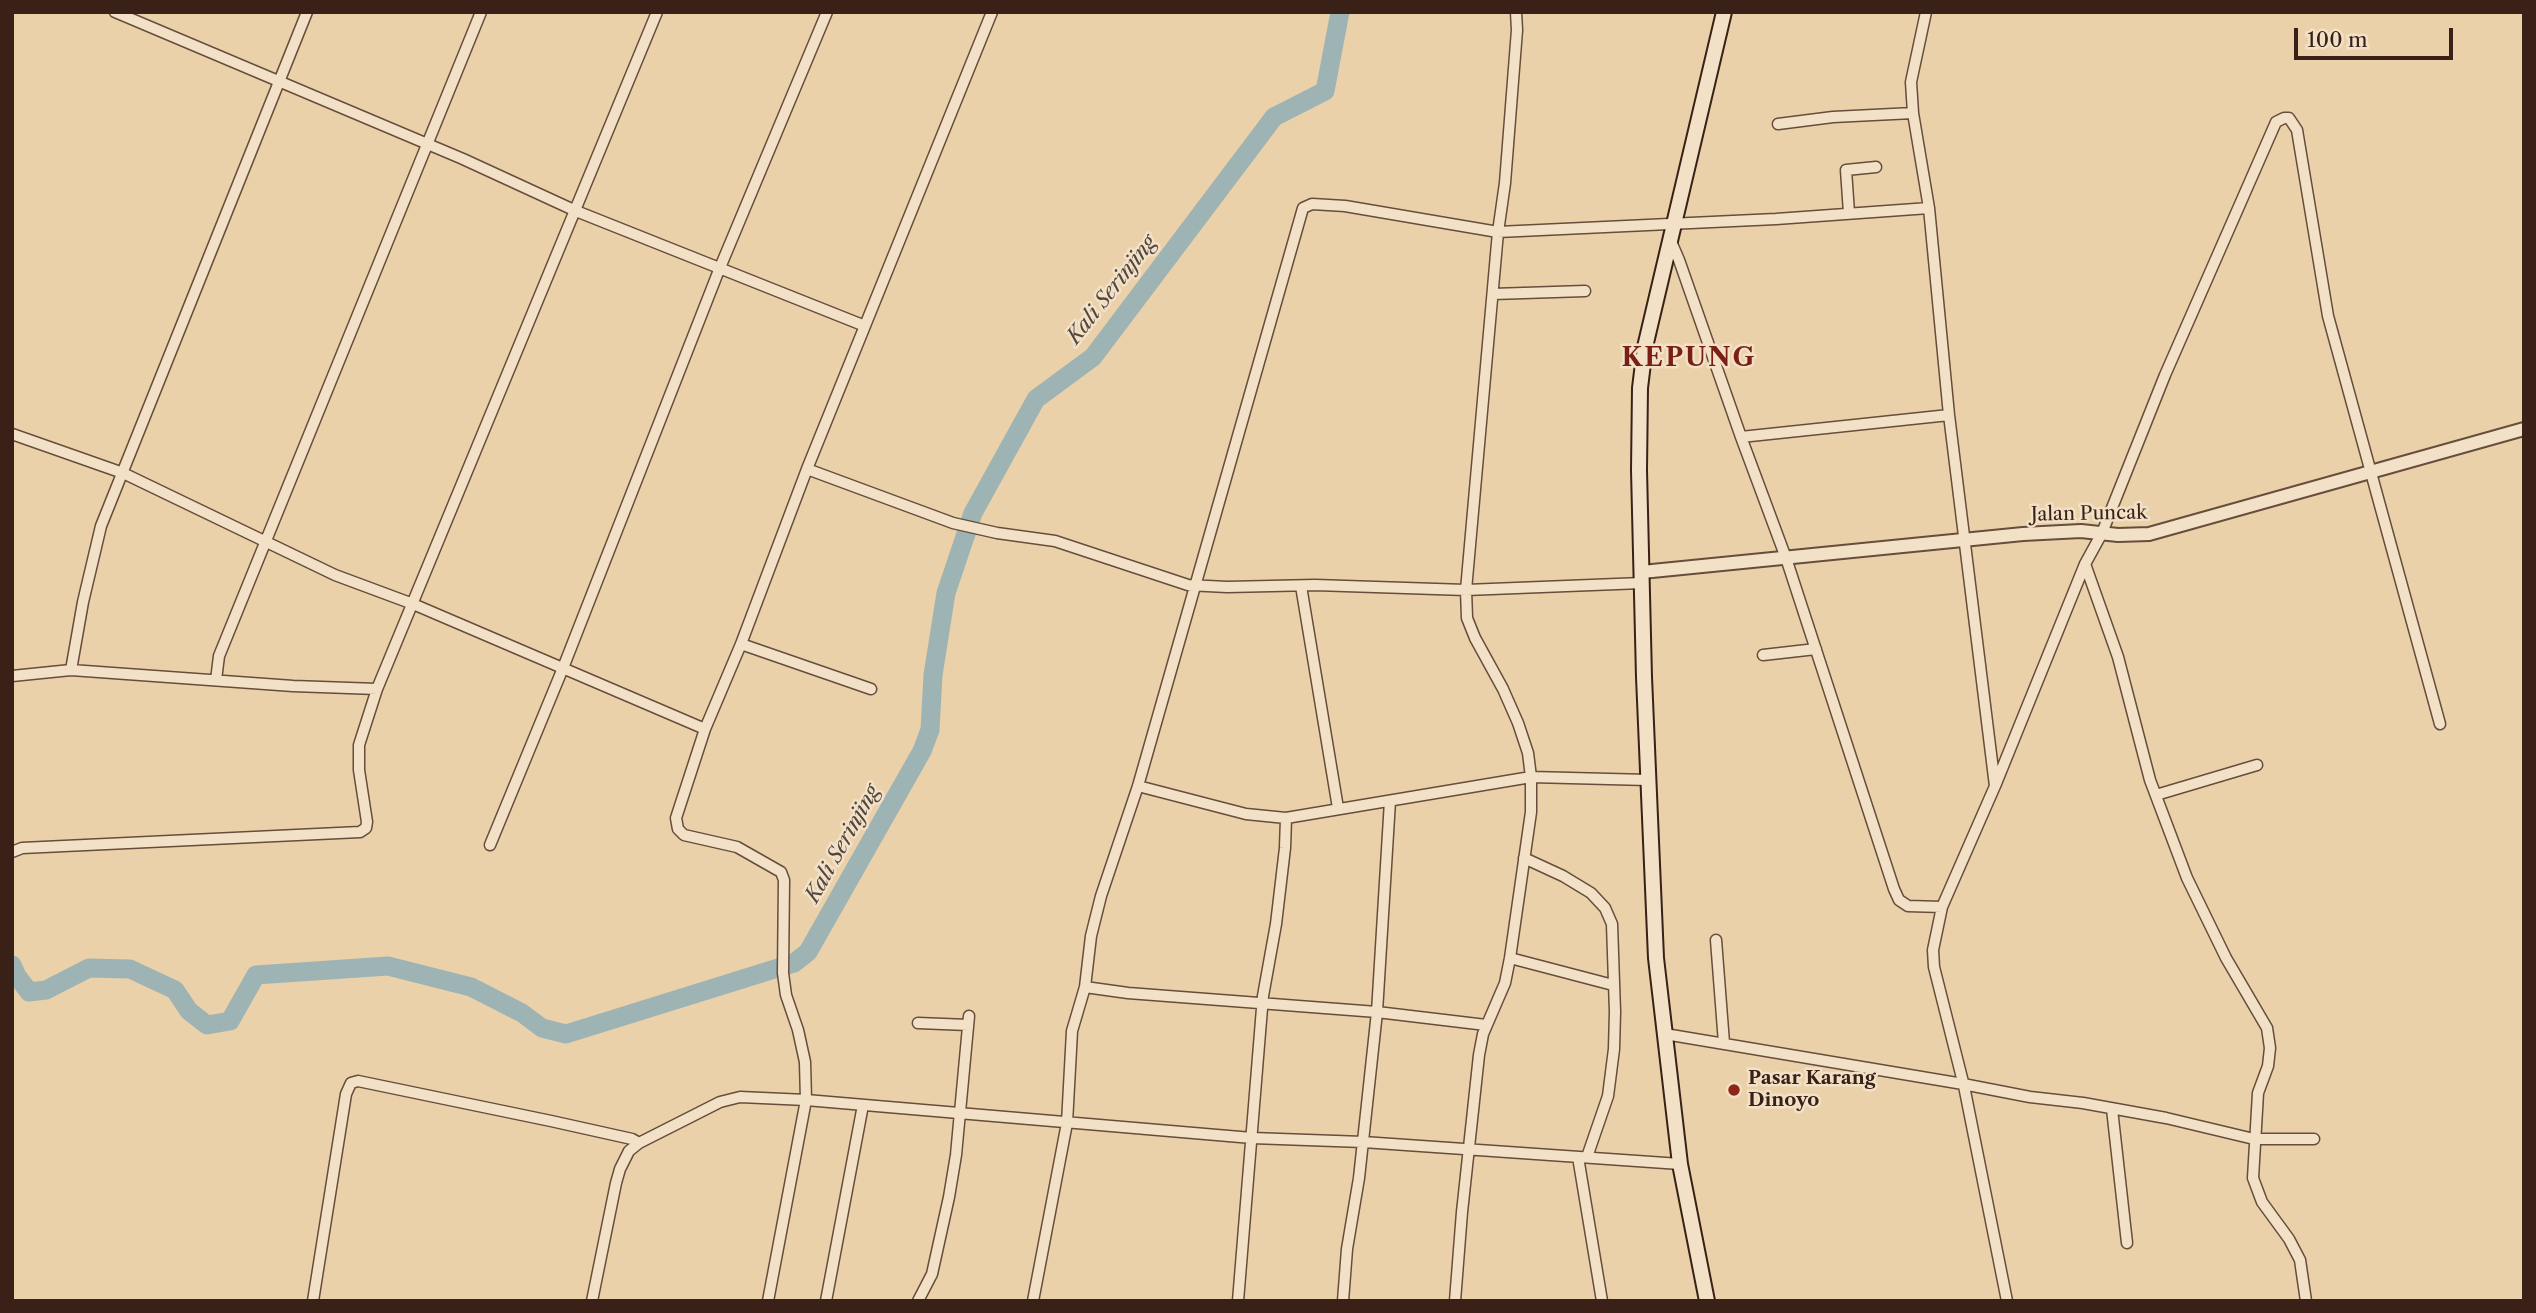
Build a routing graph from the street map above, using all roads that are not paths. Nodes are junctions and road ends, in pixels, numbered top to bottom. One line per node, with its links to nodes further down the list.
1 (115, 12): 10 (street)
2 (307, 12): 10 (street)
3 (481, 12): 13 (street)
4 (657, 12): 16 (street)
5 (827, 12): 21 (street)
6 (992, 12): 24 (street)
7 (1516, 12): 19 (street)
8 (1724, 12): 18 (main road)
9 (1926, 12): 11 (street)
10 (278, 83): 13 (street); 31 (street)
11 (1913, 113): 12 (street); 15 (street)
12 (1778, 124)
13 (426, 143): 16 (street); 34 (street)
14 (1876, 167): 17 (street)
15 (1929, 208): 17 (street); 25 (street)
16 (576, 211): 21 (street); 41 (street)
17 (1849, 213): 18 (street)
18 (1673, 224): 19 (street); 20 (main road)
19 (1502, 231): 23 (street); 38 (street)
20 (1670, 239): 28 (street); 37 (main road)
21 (719, 270): 24 (street); 45 (street)
22 (1585, 291): 23 (street)
23 (1500, 294): 40 (street)
24 (865, 327): 29 (street)
25 (1949, 415): 28 (street); 33 (street)
26 (2524, 429): 30 (street, Jalan Puncak)
27 (12, 434): 31 (street)
28 (1741, 437): 35 (street)
29 (807, 469): 38 (street); 42 (street)
30 (2372, 471): 32 (street, Jalan Puncak); 32 (street); 51 (street)
31 (122, 473): 34 (street); 46 (street)
32 (2102, 533): 33 (street, Jalan Puncak); 36 (street)
33 (1966, 540): 35 (street, Jalan Puncak); 57 (street)
34 (265, 542): 41 (street); 48 (street)
35 (1786, 558): 37 (street, Jalan Puncak); 43 (street)
36 (2085, 564): 57 (street); 58 (street)
37 (1642, 578): 40 (street); 55 (main road)
38 (1188, 584): 39 (street); 56 (street)
39 (1301, 586): 40 (street); 60 (street)
40 (1473, 590): 54 (street)
41 (413, 604): 45 (street); 49 (street)
42 (741, 644): 50 (street); 52 (street)
43 (1816, 649): 44 (street); 65 (street)
44 (1763, 655)
45 (563, 668): 52 (street); 62 (street)
46 (71, 670): 47 (street); 48 (street)
47 (12, 676)
48 (216, 680): 49 (street)
49 (377, 689): 63 (street)
50 (871, 689)
51 (2440, 724)
52 (705, 729): 77 (street)
53 (2256, 765): 58 (street)
54 (1531, 777): 55 (street); 59 (street); 64 (street)
55 (1648, 780): 74 (main road)
56 (1138, 786): 61 (street); 69 (street)
57 (1994, 786): 65 (street)
58 (2155, 794): 83 (street)
59 (1390, 802): 60 (street); 71 (street)
60 (1338, 808): 61 (street)
61 (1286, 818): 70 (street)
62 (490, 845)
63 (12, 852)
64 (1524, 858): 67 (street); 68 (street)
65 (1942, 907): 76 (street)
66 (1716, 940): 75 (street)
67 (1510, 958): 68 (street); 73 (street)
68 (1613, 985): 88 (street)
69 (1085, 987): 70 (street); 81 (street)
70 (1263, 1002): 71 (street); 82 (street)
71 (1377, 1012): 73 (street); 85 (street)
72 (918, 1023): 80 (street)
73 (1486, 1025): 87 (street)
74 (1665, 1034): 75 (street); 89 (main road)
75 (1724, 1043): 76 (street)
76 (1963, 1084): 79 (street); 102 (street)
77 (806, 1100): 78 (street); 86 (street); 93 (street)
78 (863, 1105): 80 (street); 94 (street)
79 (2112, 1109): 83 (street); 90 (street)
80 (960, 1112): 81 (street); 95 (street)
81 (1067, 1122): 82 (street); 96 (street)
82 (1252, 1138): 85 (street); 97 (street)
83 (2254, 1139): 84 (street); 103 (street)
84 (2314, 1139)
85 (1363, 1142): 87 (street); 98 (street)
86 (639, 1143): 91 (street); 92 (street)
87 (1468, 1149): 88 (street); 99 (street)
88 (1582, 1157): 89 (street); 100 (street)
89 (1680, 1164): 101 (main road)
90 (2127, 1243)
91 (313, 1301)
92 (592, 1301)
93 (768, 1301)
94 (826, 1301)
95 (918, 1301)
96 (1033, 1301)
97 (1238, 1301)
98 (1343, 1301)
99 (1455, 1301)
100 (1602, 1301)
101 (1707, 1301)
102 (2007, 1301)
103 (2306, 1301)

